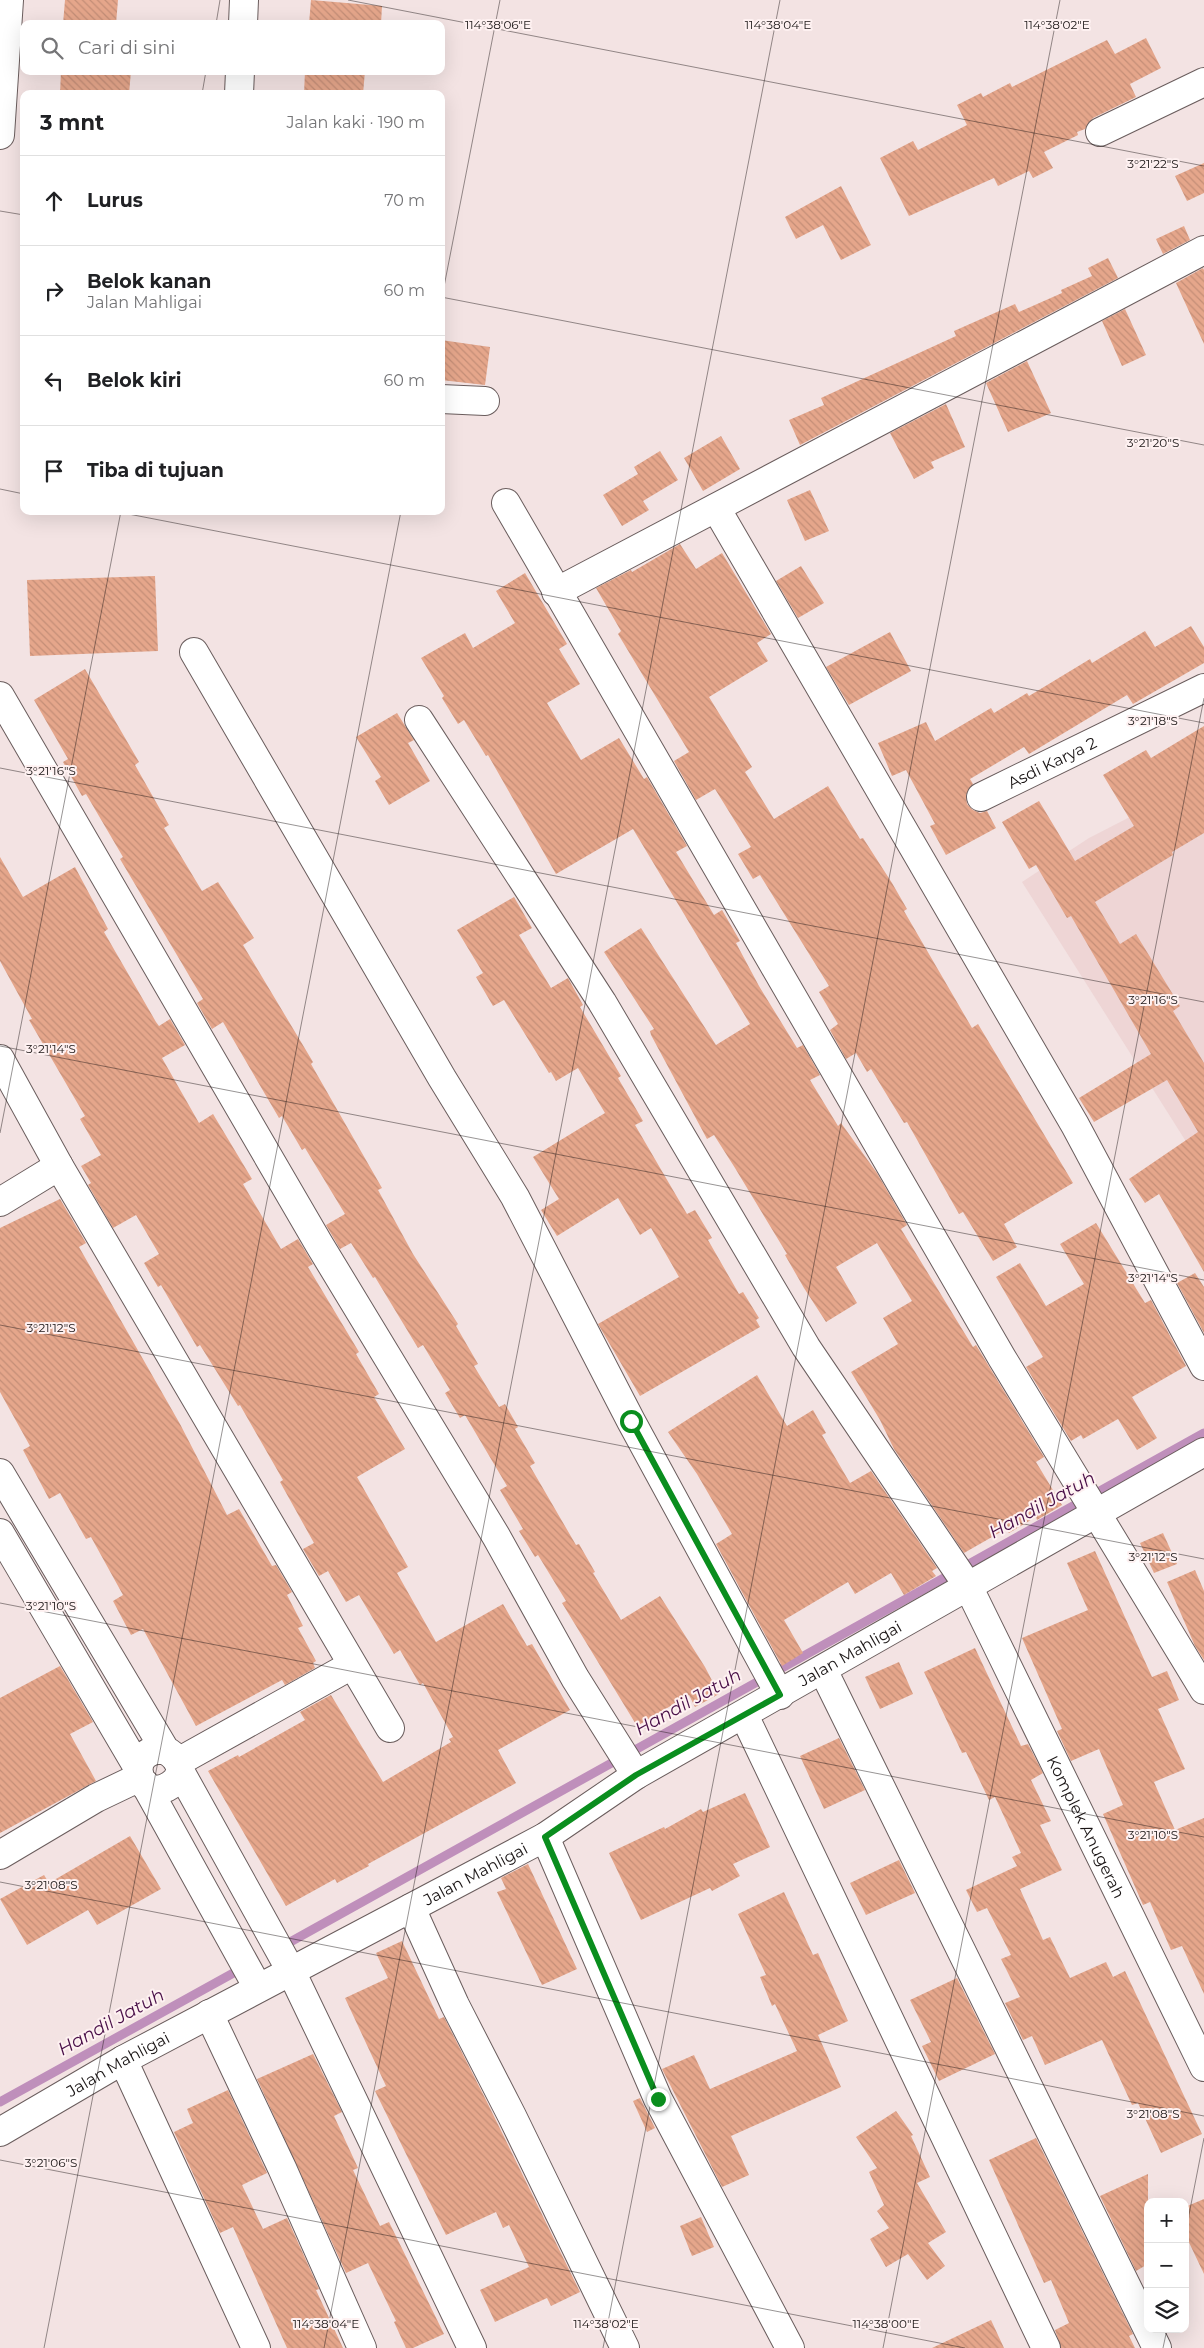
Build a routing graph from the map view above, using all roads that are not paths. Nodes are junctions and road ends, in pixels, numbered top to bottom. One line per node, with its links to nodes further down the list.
1 (9, 0): 8 (street)
2 (244, 0): 3 (street)
3 (243, 20)
4 (240, 75): 6 (street)
5 (1204, 82): 7 (street)
6 (239, 90)
7 (1100, 132)
8 (0, 135)
9 (1204, 250): 13 (street)
10 (445, 399): 11 (street)
11 (485, 401)
12 (506, 504): 14 (street)
13 (716, 508): 14 (street); 23 (street)
14 (556, 592): 26 (street)
15 (194, 652): 31 (street)
16 (1204, 688): 19 (street, Asdi Karya 2)
17 (0, 696): 36 (street)
18 (419, 720): 28 (street, Komplek Anugerah)
19 (981, 797)
20 (0, 1059): 21 (street)
21 (59, 1166): 22 (street); 29 (street)
22 (0, 1202)
23 (1204, 1366)
24 (1204, 1452): 26 (street, Jalan Mahligai)
25 (0, 1473): 35 (street)
26 (1089, 1502): 28 (street, Jalan Mahligai); 32 (street)
27 (0, 1533): 37 (street)
28 (960, 1575): 30 (street, Jalan Mahligai); 45 (street, Komplek Anugerah)
29 (352, 1665): 34 (street); 35 (street)
30 (823, 1670): 31 (street, Jalan Mahligai); 53 (street)
31 (774, 1681): 33 (street, Jalan Mahligai)
32 (1204, 1690)
33 (744, 1715): 36 (street, Jalan Mahligai); 52 (street)
34 (390, 1728)
35 (174, 1761): 37 (street); 37 (street); 41 (street)
36 (628, 1763): 38 (street, Jalan Mahligai)
37 (141, 1776): 39 (street); 42 (street)
38 (545, 1837): 40 (street, Jalan Mahligai); 51 (street)
39 (0, 1855)
40 (411, 1908): 41 (street, Jalan Mahligai); 50 (street)
41 (291, 1971): 42 (street, Jalan Mahligai); 49 (street)
42 (258, 1988): 43 (street, Jalan Mahligai)
43 (209, 2014): 44 (street, Jalan Mahligai); 48 (street)
44 (123, 2060): 46 (street, Jalan Mahligai); 47 (street)
45 (1204, 2067)
46 (0, 2132)
47 (256, 2348)
48 (362, 2348)
49 (472, 2348)
50 (625, 2348)
51 (790, 2348)
52 (1046, 2348)
53 (1157, 2348)

